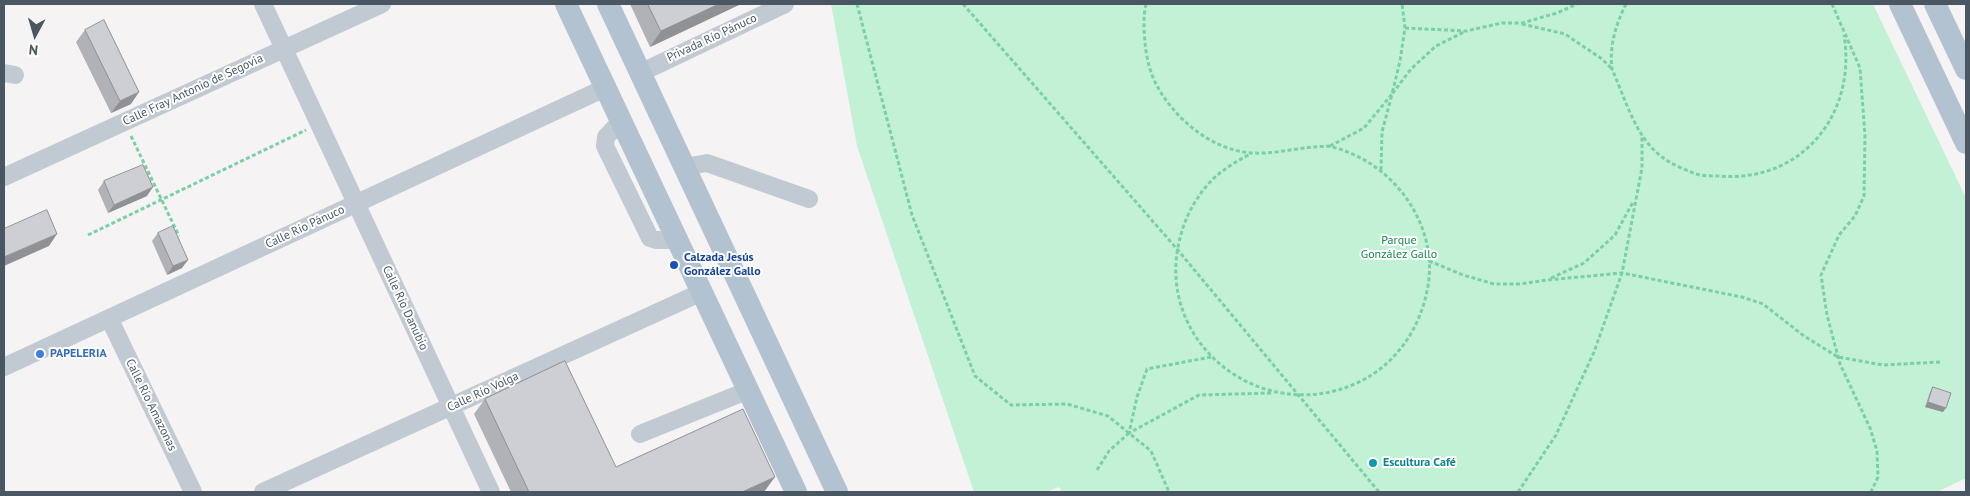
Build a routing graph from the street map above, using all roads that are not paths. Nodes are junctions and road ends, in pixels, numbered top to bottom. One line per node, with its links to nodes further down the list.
1 (263, 4): 8 (street, Calle Río Danubio)
2 (382, 4): 8 (street, Calle Fray Antonio de Segovia)
3 (566, 4): 11 (main road)
4 (608, 4): 10 (main road)
5 (785, 4): 10 (street, Privada Río Pánuco)
6 (1900, 4): 12 (main road)
7 (1935, 4): 9 (main road)
8 (284, 49): 14 (street, Calle Fray Antonio de Segovia); 16 (street, Calle Río Danubio)
9 (1966, 69)
10 (640, 73): 13 (main road)
11 (607, 87): 16 (street, Calle Río Pánuco); 17 (main road)
12 (1966, 143)
13 (684, 167): 15 (street); 27 (main road)
14 (4, 177)
15 (810, 199)
16 (356, 204): 18 (street, Calle Río Pánuco); 21 (street, Calle Río Danubio)
17 (702, 292): 20 (main road); 21 (street, Calle Río Volga)
18 (109, 318): 19 (street, Calle Río Pánuco); 23 (street, Calle Río Amazonas)
19 (4, 367)
20 (749, 390): 22 (street); 26 (main road)
21 (451, 407): 24 (street, Calle Río Volga); 25 (street, Calle Río Danubio)
22 (640, 434)
23 (194, 492)
24 (263, 492)
25 (491, 492)
26 (795, 492)
27 (837, 492)

